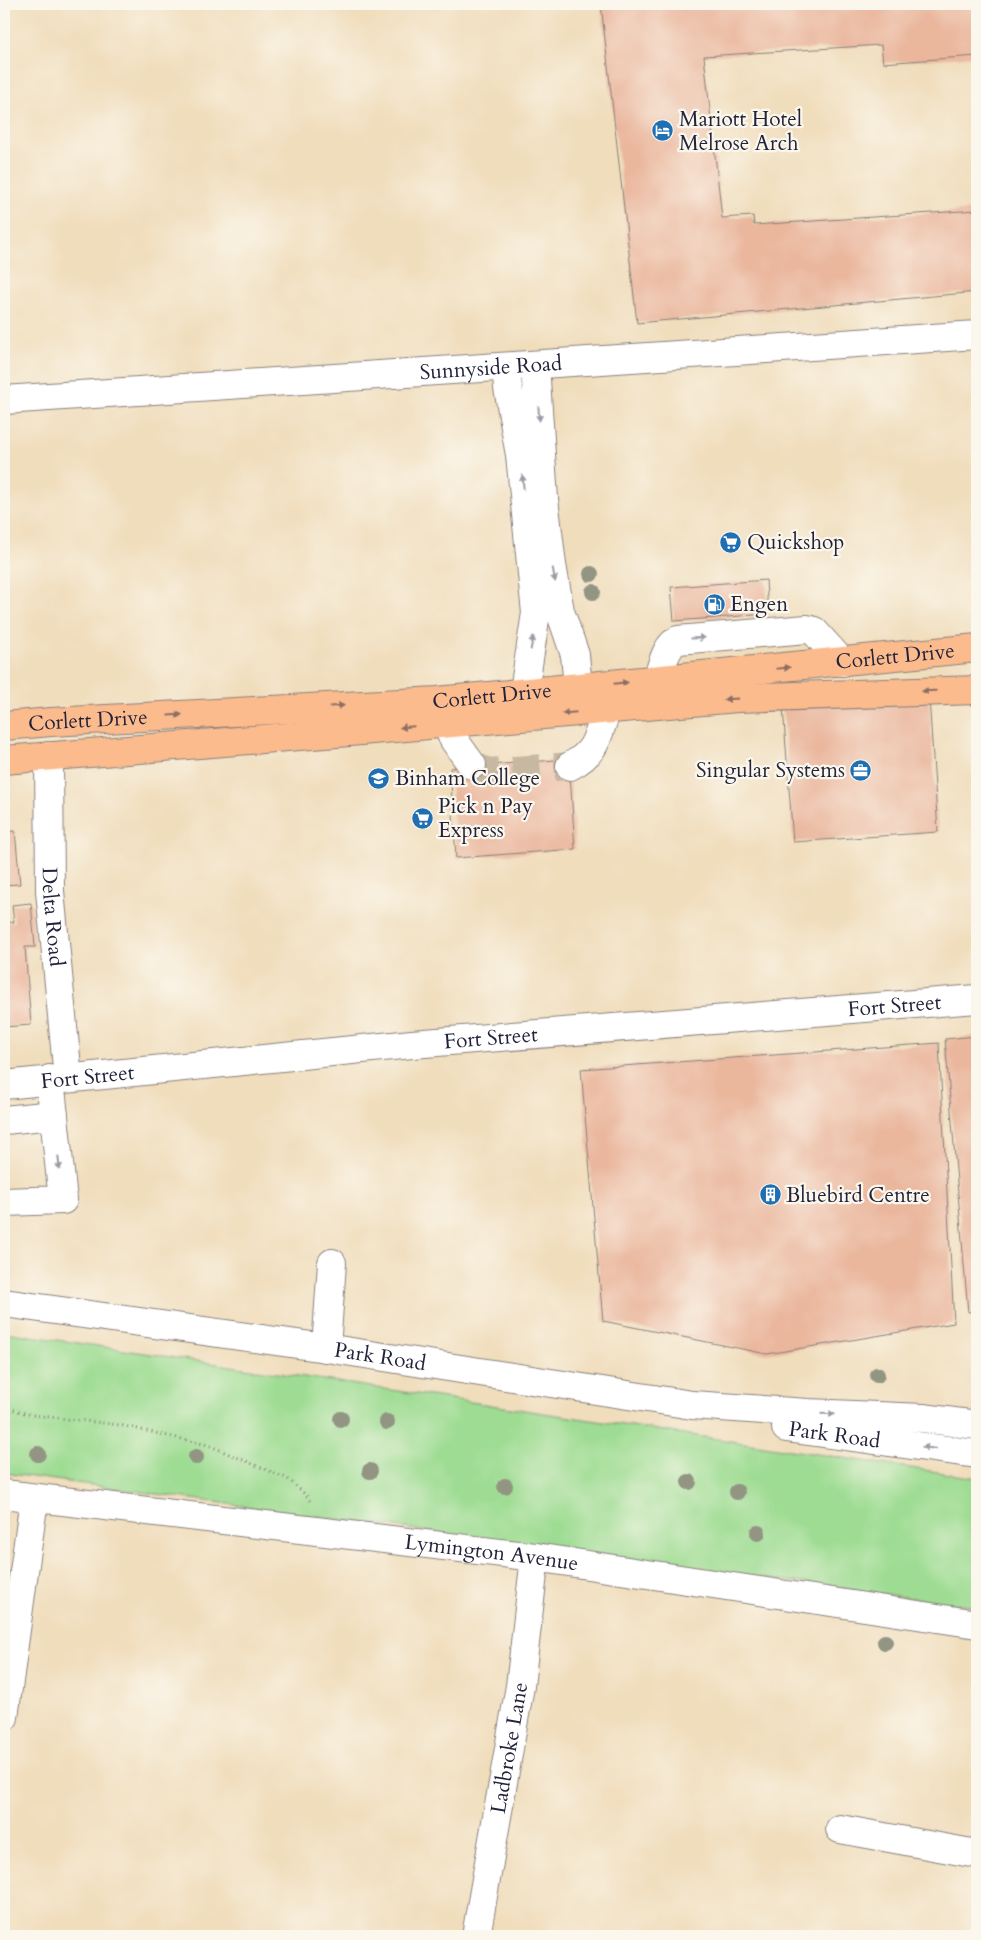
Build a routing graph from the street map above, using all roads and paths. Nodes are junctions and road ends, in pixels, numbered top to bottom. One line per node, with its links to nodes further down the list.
1 (977, 335): 2 (street, Sunnyside Road)
2 (535, 365): 3 (street, Sunnyside Road); 8 (street, one-way to 8)
3 (506, 367): 4 (street, Sunnyside Road); 10 (street, one-way to 3)
4 (4, 400)
5 (977, 648): 6 (main road, Corlett Drive)
6 (842, 662): 7 (main road, Corlett Drive, one-way to 6); 7 (street, one-way to 6)
7 (657, 680): 8 (main road, Corlett Drive, one-way to 7)
8 (578, 688): 10 (main road, Corlett Drive)
9 (977, 690): 11 (main road, Corlett Drive, one-way to 11)
10 (524, 692): 13 (main road, Corlett Drive, one-way to 10)
11 (607, 710): 12 (main road, Corlett Drive, one-way to 12); 17 (street)
12 (446, 724): 14 (main road, Corlett Drive, one-way to 14); 16 (street)
13 (4, 726)
14 (49, 756): 15 (main road, Corlett Drive); 19 (street, Delta Road)
15 (4, 760)
16 (472, 765)
17 (570, 766)
18 (977, 1000): 19 (street, Fort Street)
19 (59, 1078): 20 (street, Fort Street); 21 (street, Delta Road)
20 (4, 1085)
21 (54, 1115): 22 (street); 23 (street, Delta Road, one-way to 23)
22 (4, 1120)
23 (4, 1202)
24 (332, 1263): 26 (street)
25 (4, 1303): 26 (street, Park Road)
26 (326, 1348): 28 (street, Park Road)
27 (4, 1407): 33 (path)
28 (775, 1419): 29 (street, Park Road, one-way to 29); 30 (street, Park Road, one-way to 28)
29 (977, 1424)
30 (977, 1454)
31 (4, 1494): 32 (street, Lymington Avenue)
32 (34, 1499): 33 (street, Lymington Avenue); 36 (street)
33 (326, 1533): 34 (street, Lymington Avenue)
34 (535, 1557): 35 (street, Lymington Avenue); 39 (street, Ladbroke Lane)
35 (977, 1624)
36 (4, 1717)
37 (840, 1829): 38 (street)
38 (977, 1854)
39 (476, 1936)

